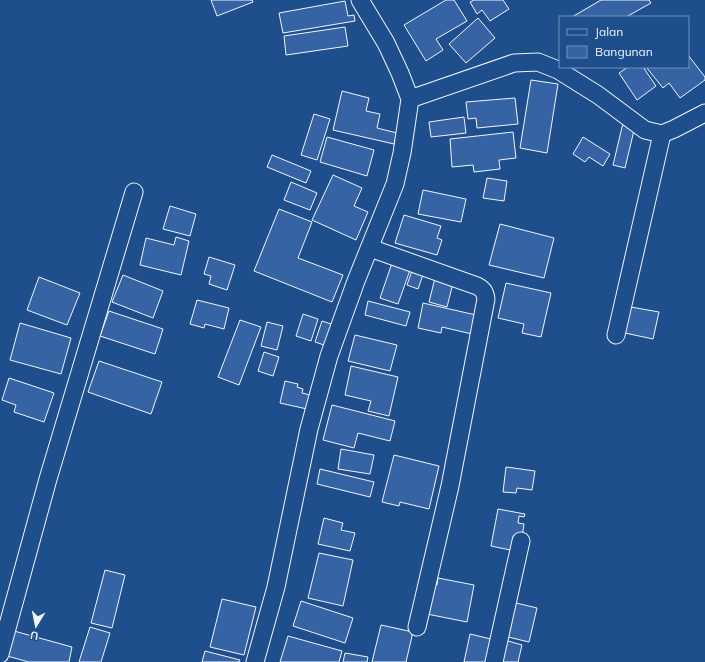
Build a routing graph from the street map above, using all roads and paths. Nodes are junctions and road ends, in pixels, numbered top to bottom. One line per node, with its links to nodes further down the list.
1 (360, 0): 2 (street)
2 (410, 99): 4 (street); 6 (street)
3 (705, 113): 4 (street)
4 (662, 134): 7 (street)
5 (134, 192): 10 (street)
6 (370, 248): 9 (street); 11 (street)
7 (616, 335)
8 (521, 540): 12 (street)
9 (417, 627)
10 (0, 654)
11 (255, 662)
12 (494, 662)

